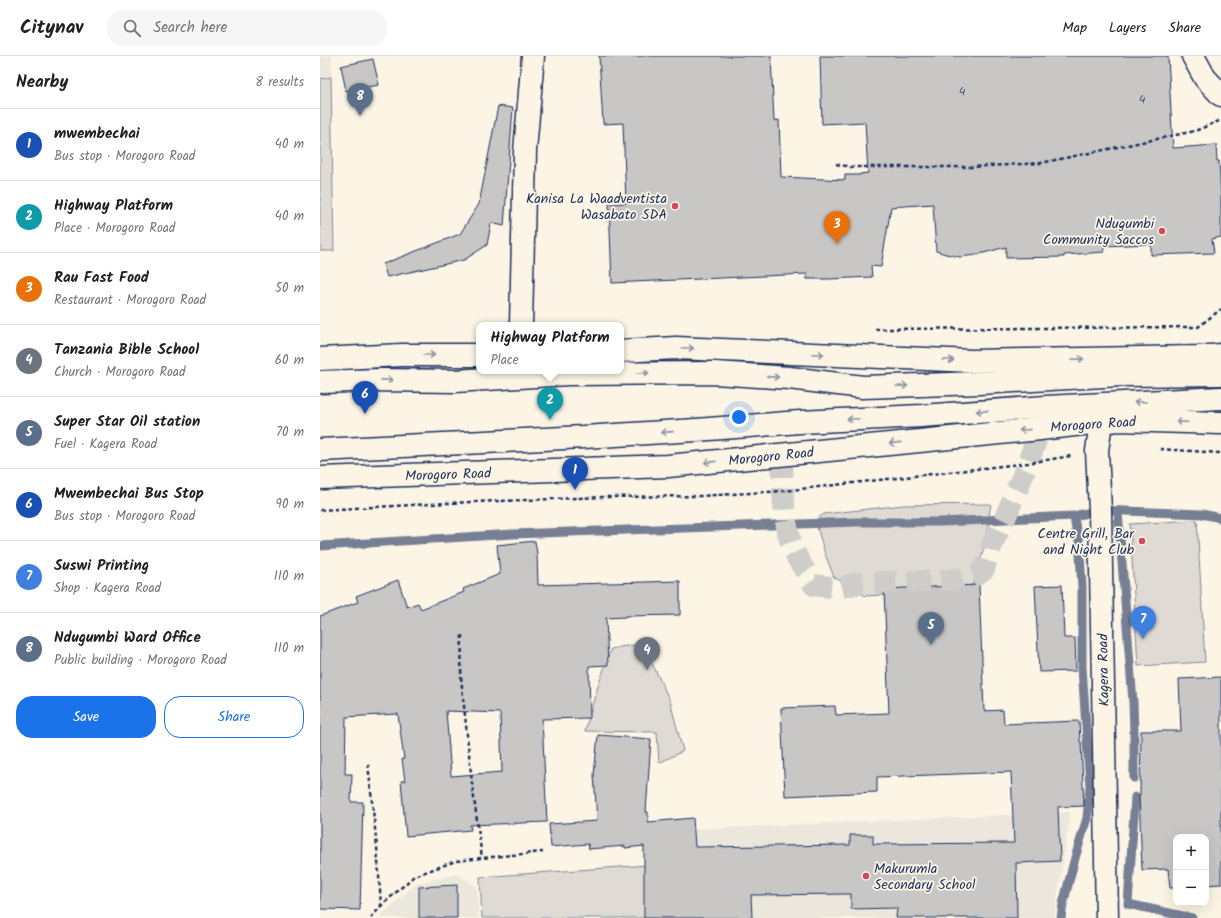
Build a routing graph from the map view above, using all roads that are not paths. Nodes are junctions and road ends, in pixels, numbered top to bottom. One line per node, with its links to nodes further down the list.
1 (533, 56): 4 (main road)
2 (1193, 56): 3 (main road)
3 (1221, 96)
4 (521, 322)
5 (624, 350): 7 (main road, one-way to 7)
6 (476, 355): 8 (main road, one-way to 6)
7 (1221, 355)
8 (320, 359)
9 (568, 374): 12 (main road, one-way to 9)
10 (624, 374): 11 (main road, one-way to 11)
11 (1221, 374)
12 (320, 382)
13 (1221, 398): 16 (main road, Morogoro Road, one-way to 16)
14 (1101, 421): 15 (main road, Morogoro Road, one-way to 14); 17 (main road, Morogoro Road, one-way to 17); 18 (main road, Kagera Road)
15 (1221, 423)
16 (320, 450)
17 (320, 478)
18 (1107, 918)

